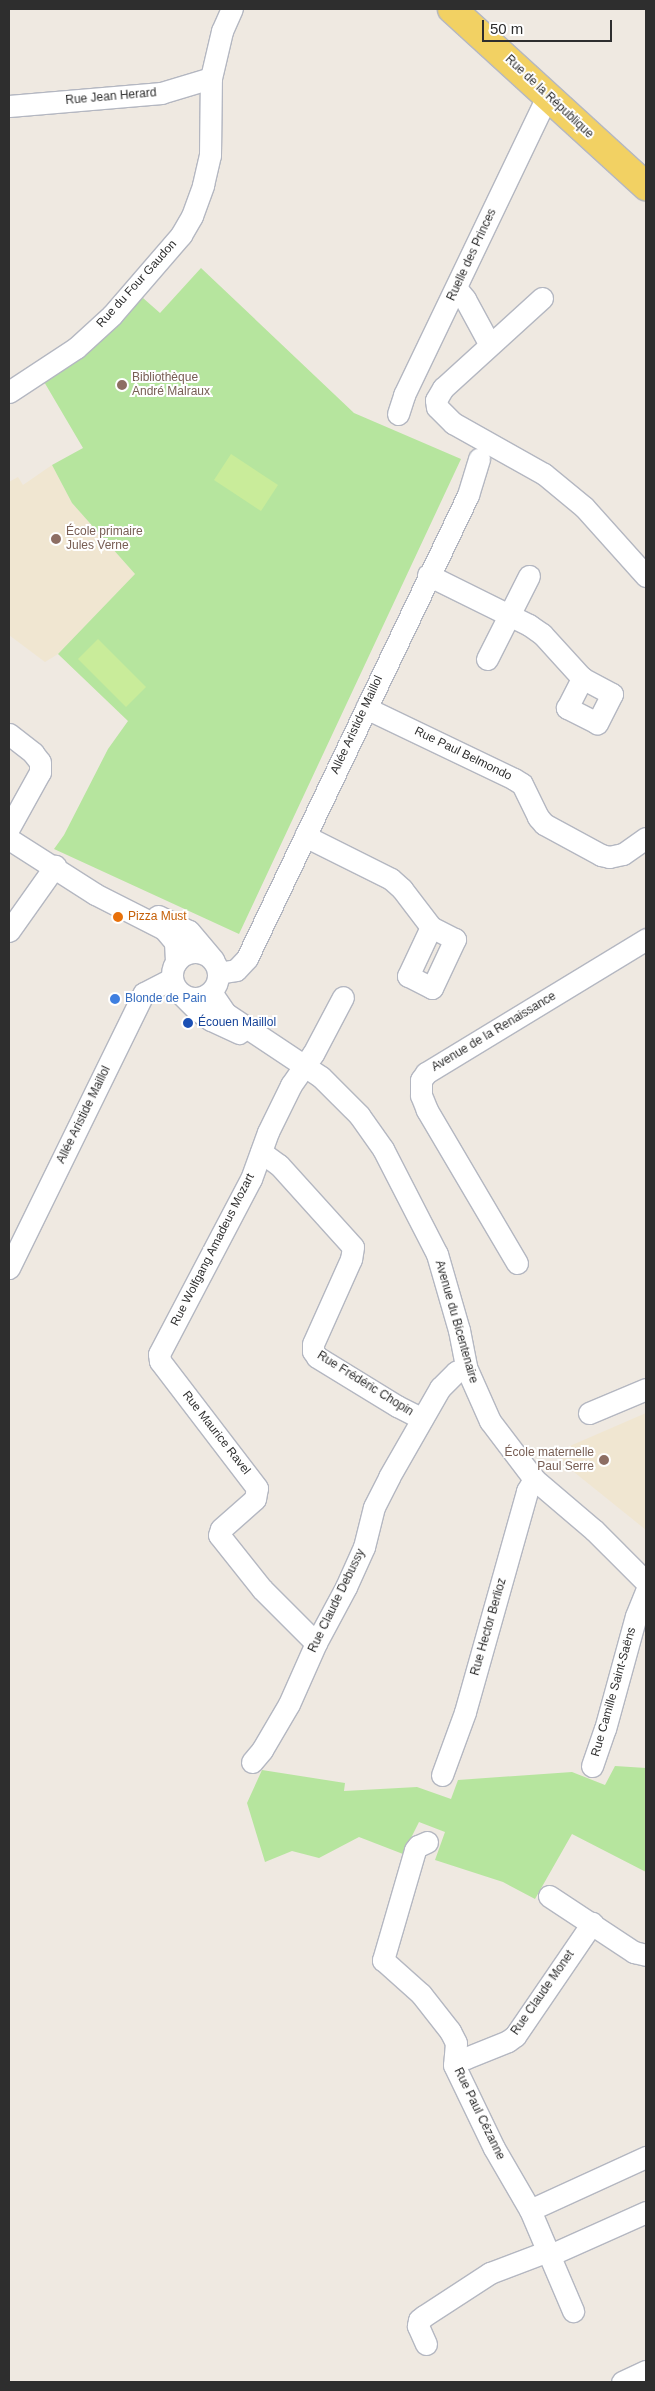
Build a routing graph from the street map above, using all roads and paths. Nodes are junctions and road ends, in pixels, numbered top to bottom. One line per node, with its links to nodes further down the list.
1 (232, 9): 3 (street, Rue du Four Gaudon)
2 (452, 9): 4 (main road, Rue de la République)
3 (211, 78): 5 (street, Rue Jean Herard); 10 (street, Rue du Four Gaudon)
4 (547, 96): 6 (main road, Rue de la République); 7 (street, Ruelle des Princes)
5 (9, 106)
6 (646, 186)
7 (457, 289): 9 (street); 11 (street, Ruelle des Princes)
8 (542, 298): 9 (street)
9 (490, 345): 15 (street)
10 (9, 392)
11 (398, 414)
12 (479, 459): 13 (street, Allée Aristide Maillol)
13 (428, 575): 16 (street); 19 (street, Allée Aristide Maillol)
14 (529, 576): 16 (street)
15 (646, 576)
16 (510, 615): 17 (street); 18 (street)
17 (487, 659)
18 (582, 678)
19 (366, 708): 22 (street, Allée Aristide Maillol); 24 (street, Rue Paul Belmondo)
20 (9, 734): 21 (street)
21 (9, 828)
22 (305, 836): 26 (street); 29 (street, Allée Aristide Maillol)
23 (9, 838): 25 (street, Avenue du Bicentenaire)
24 (646, 838)
25 (55, 866): 27 (street); 29 (street, Avenue du Bicentenaire); 30 (street, Avenue du Bicentenaire)
26 (431, 927)
27 (9, 931)
28 (646, 939): 35 (street, Avenue de la Renaissance)
29 (214, 975): 30 (street, Allée Aristide Maillol); 30 (street, Allée Aristide Maillol); 32 (street, Avenue du Bicentenaire)
30 (176, 978): 32 (street, Avenue du Bicentenaire); 36 (street, Allée Aristide Maillol)
31 (343, 998): 33 (street, Rue Wolfgang Amadeus Mozart)
32 (283, 1051): 33 (street, Avenue du Bicentenaire)
33 (306, 1064): 34 (street, Rue Wolfgang Amadeus Mozart); 38 (street, Avenue du Bicentenaire)
34 (261, 1152): 37 (street, Rue Wolfgang Amadeus Mozart); 41 (street, Rue Frédéric Chopin)
35 (518, 1263)
36 (10, 1268)
37 (159, 1354): 45 (street, Rue Maurice Ravel)
38 (466, 1367): 41 (street, Rue Claude Debussy); 42 (street, Avenue du Bicentenaire)
39 (646, 1389): 40 (street)
40 (589, 1413)
41 (422, 1419): 45 (street, Rue Claude Debussy)
42 (534, 1479): 43 (street, Avenue du Bicentenaire); 48 (street, Rue Hector Berlioz)
43 (646, 1582)
44 (646, 1591): 47 (street, Rue Camille Saint-Saëns)
45 (316, 1643): 46 (street, Rue Claude Debussy)
46 (252, 1762)
47 (592, 1766)
48 (442, 1775)
49 (428, 1842): 53 (street, Rue Paul Cézanne)
50 (549, 1896): 51 (street)
51 (592, 1924): 52 (street); 53 (street, Rue Claude Monet)
52 (646, 1955)
53 (456, 2057): 55 (street, Rue Paul Cézanne)
54 (646, 2158): 55 (street)
55 (530, 2210): 57 (street, Rue Paul Cézanne)
56 (646, 2212): 57 (street)
57 (549, 2253): 58 (street, Rue Paul Cézanne); 59 (street)
58 (573, 2311)
59 (426, 2344)
60 (646, 2371): 61 (street)
61 (622, 2382)

